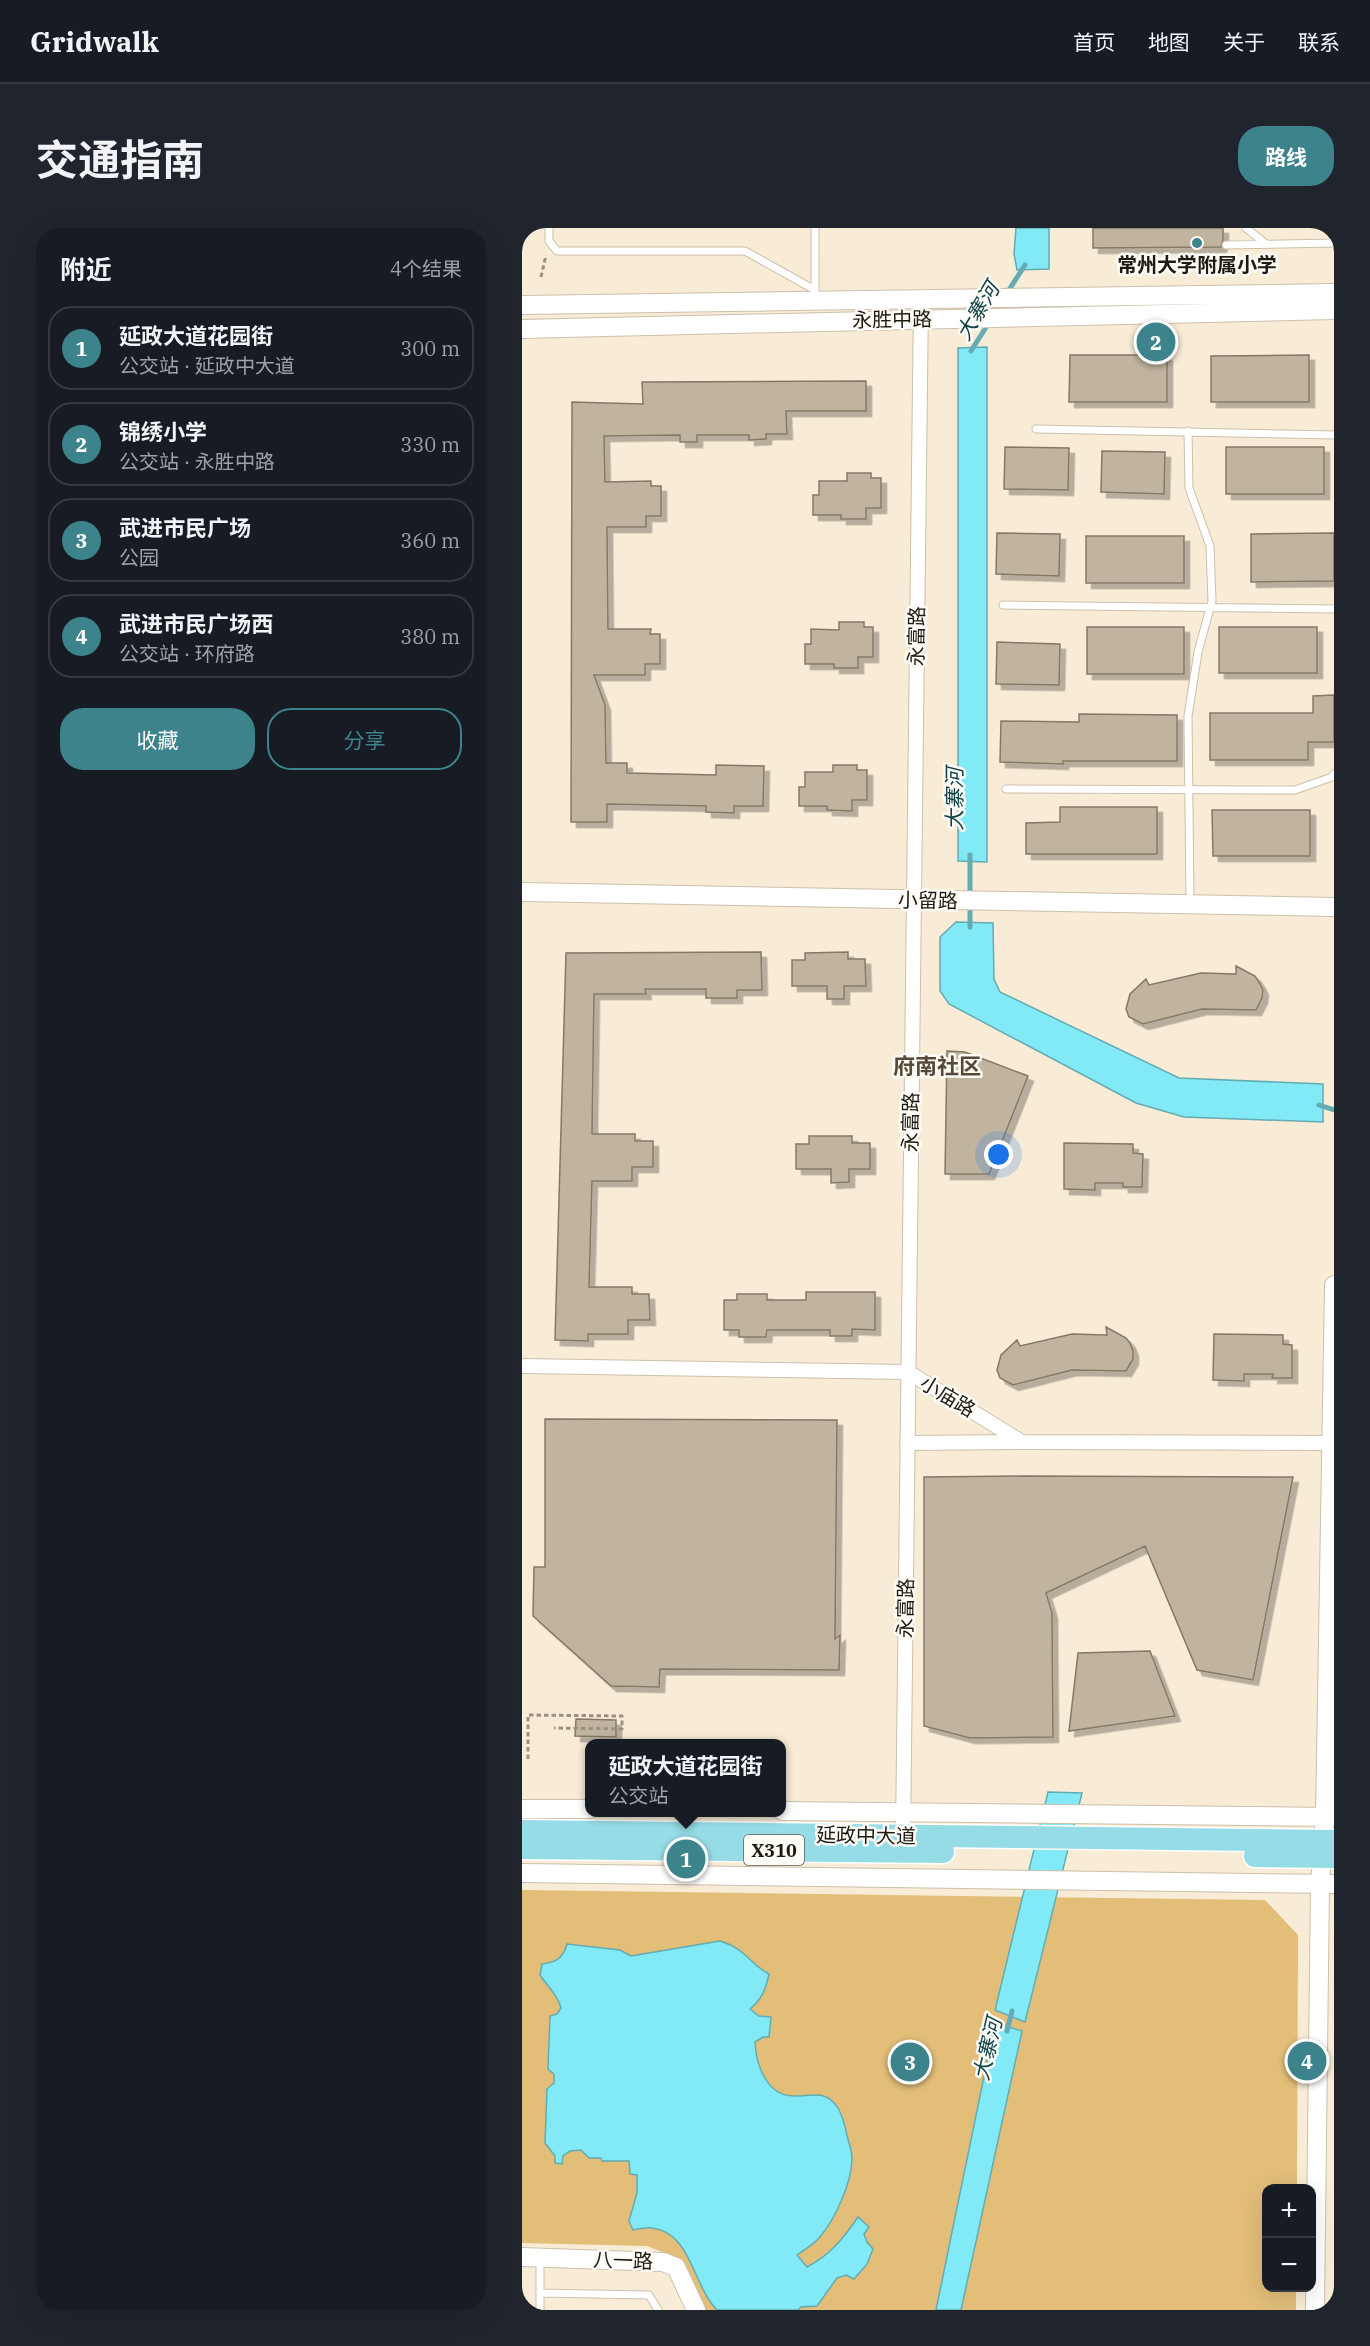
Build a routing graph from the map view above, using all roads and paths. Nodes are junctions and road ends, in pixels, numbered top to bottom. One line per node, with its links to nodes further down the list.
1 (549, 228): 4 (lane)
2 (814, 228): 10 (lane)
3 (1246, 228): 6 (lane)
4 (549, 241): 8 (path); 10 (lane)
5 (1334, 243): 6 (lane)
6 (1274, 244): 7 (lane)
7 (1226, 245)
8 (541, 277)
9 (1334, 293): 12 (street, 永胜中路)
10 (815, 296): 11 (street, 永胜中路); 12 (street, 永胜中路)
11 (522, 305)
12 (920, 309): 13 (street, 永胜中路); 14 (street, 永胜中路); 25 (street, 永富路)
13 (1334, 310)
14 (522, 329)
15 (1036, 429): 16 (lane)
16 (1188, 431): 17 (lane); 19 (lane)
17 (1334, 435)
18 (1003, 605): 19 (lane)
19 (1210, 607): 20 (lane); 23 (lane)
20 (1334, 609)
21 (1334, 774): 23 (lane)
22 (1006, 789): 23 (lane)
23 (1189, 790): 26 (lane)
24 (522, 892): 25 (street, 小留路)
25 (913, 900): 26 (street, 小留路); 30 (street, 永富路)
26 (1190, 905): 27 (street, 小留路)
27 (1334, 907)
28 (1334, 1285): 33 (street)
29 (522, 1366): 30 (street, 小庙路)
30 (908, 1372): 31 (street, 小庙路); 32 (street, 永富路)
31 (1022, 1442): 32 (street); 33 (street)
32 (907, 1443): 40 (street, 永富路)
33 (1331, 1443): 34 (street)
34 (1331, 1591): 41 (street)
35 (554, 1728): 36 (path)
36 (528, 1759)
37 (522, 1809): 38 (street)
38 (585, 1809)
39 (786, 1811): 40 (street)
40 (903, 1812): 41 (street); 43 (street, 永富路)
41 (1329, 1817): 46 (street)
42 (522, 1831): 43 (main road, 延政中大道 / X310)
43 (903, 1836): 44 (main road, 延政中大道 / X310)
44 (1028, 1846): 45 (main road, 延政中大道 / X310); 46 (main road, X310)
45 (522, 1848)
46 (1328, 1849): 48 (street)
47 (522, 1873): 48 (street)
48 (1327, 1884): 54 (street)
49 (531, 2258): 50 (lane); 53 (street, 八一路)
50 (540, 2293): 51 (lane); 52 (lane)
51 (540, 2310)
52 (658, 2310)
53 (696, 2310)
54 (1315, 2310)

